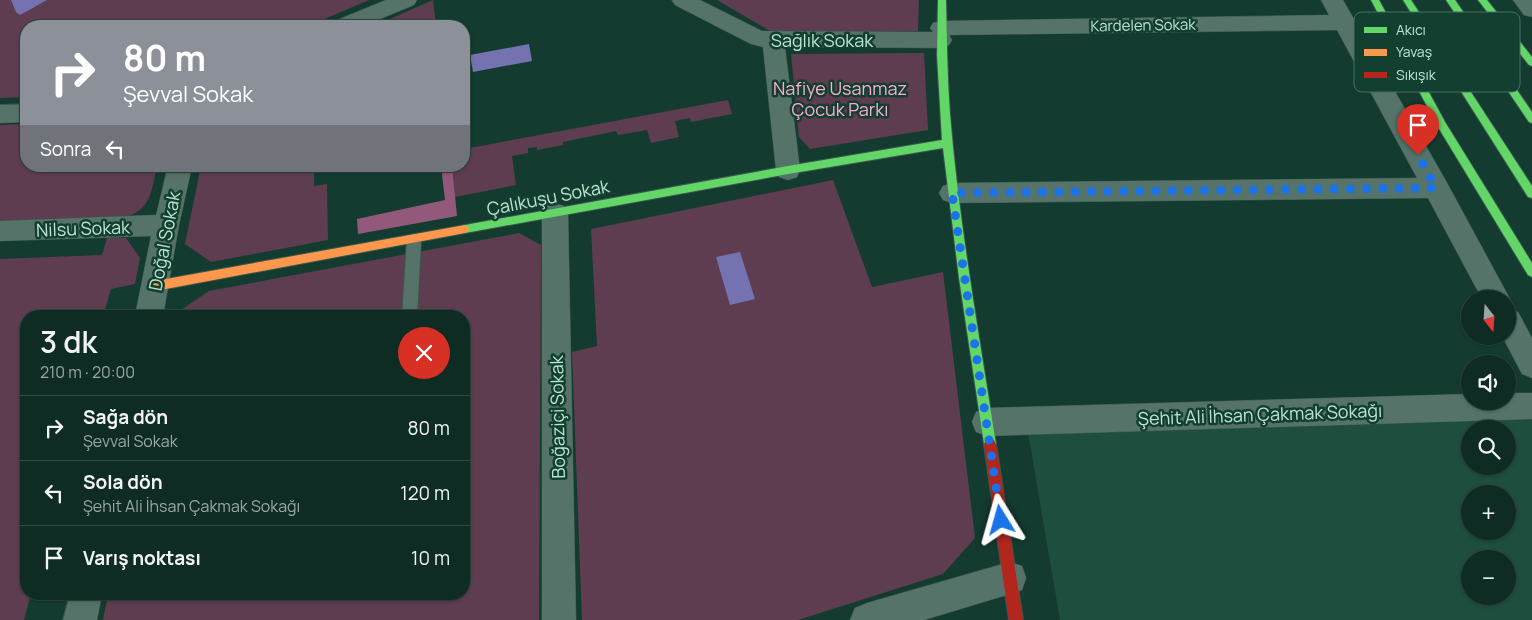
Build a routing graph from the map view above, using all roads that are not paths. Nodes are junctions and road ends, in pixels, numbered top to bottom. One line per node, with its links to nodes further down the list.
1 (406, 0): 15 (street)
2 (683, 0): 19 (street, Sağlık Sokak)
3 (942, 0): 17 (main road)
4 (1332, 0): 16 (street)
5 (1376, 0): 11 (main road)
6 (1406, 0): 12 (main road)
7 (1450, 0): 13 (main road)
8 (1482, 0): 14 (main road)
9 (1524, 0): 10 (street)
10 (1532, 10)
11 (1382, 12)
12 (1414, 12)
13 (1458, 12)
14 (1492, 12)
15 (358, 20)
16 (1345, 22): 17 (street, Kardelen Sokak); 18 (street)
17 (941, 34): 19 (street, Sağlık Sokak); 29 (main road)
18 (1354, 38)
19 (774, 40): 30 (street)
20 (1520, 48): 21 (main road)
21 (1532, 63)
22 (1383, 92): 32 (street)
23 (1424, 92): 39 (main road)
24 (1466, 92): 34 (main road)
25 (1513, 92): 28 (main road)
26 (20, 113): 27 (street)
27 (0, 114)
28 (1532, 119)
29 (948, 143): 30 (main road, Çalıkuşu Sokak); 33 (main road)
30 (788, 170): 35 (main road, Çalıkuşu Sokak)
31 (179, 172): 36 (street, Doğal Sokak)
32 (1436, 188): 33 (street); 41 (street)
33 (952, 193): 47 (main road)
34 (1532, 194)
35 (555, 213): 38 (main road, Çalıkuşu Sokak); 51 (street, Boğaziçi Sokak)
36 (166, 225): 37 (street, Nilsu Sokak); 40 (street, Doğal Sokak)
37 (0, 230)
38 (414, 240): 40 (main road, Çalıkuşu Sokak); 43 (lane)
39 (1532, 272)
40 (155, 286): 42 (street, Doğal Sokak)
41 (1491, 290)
42 (149, 310)
43 (409, 310)
44 (1516, 335): 45 (street)
45 (1532, 365)
46 (1532, 406): 47 (street, Şehit Ali İhsan Çakmak Sokağı)
47 (987, 422): 48 (main road)
48 (1010, 578): 52 (street); 53 (main road)
49 (85, 600): 50 (street)
50 (80, 620)
51 (559, 620)
52 (867, 620)
53 (1016, 620)

